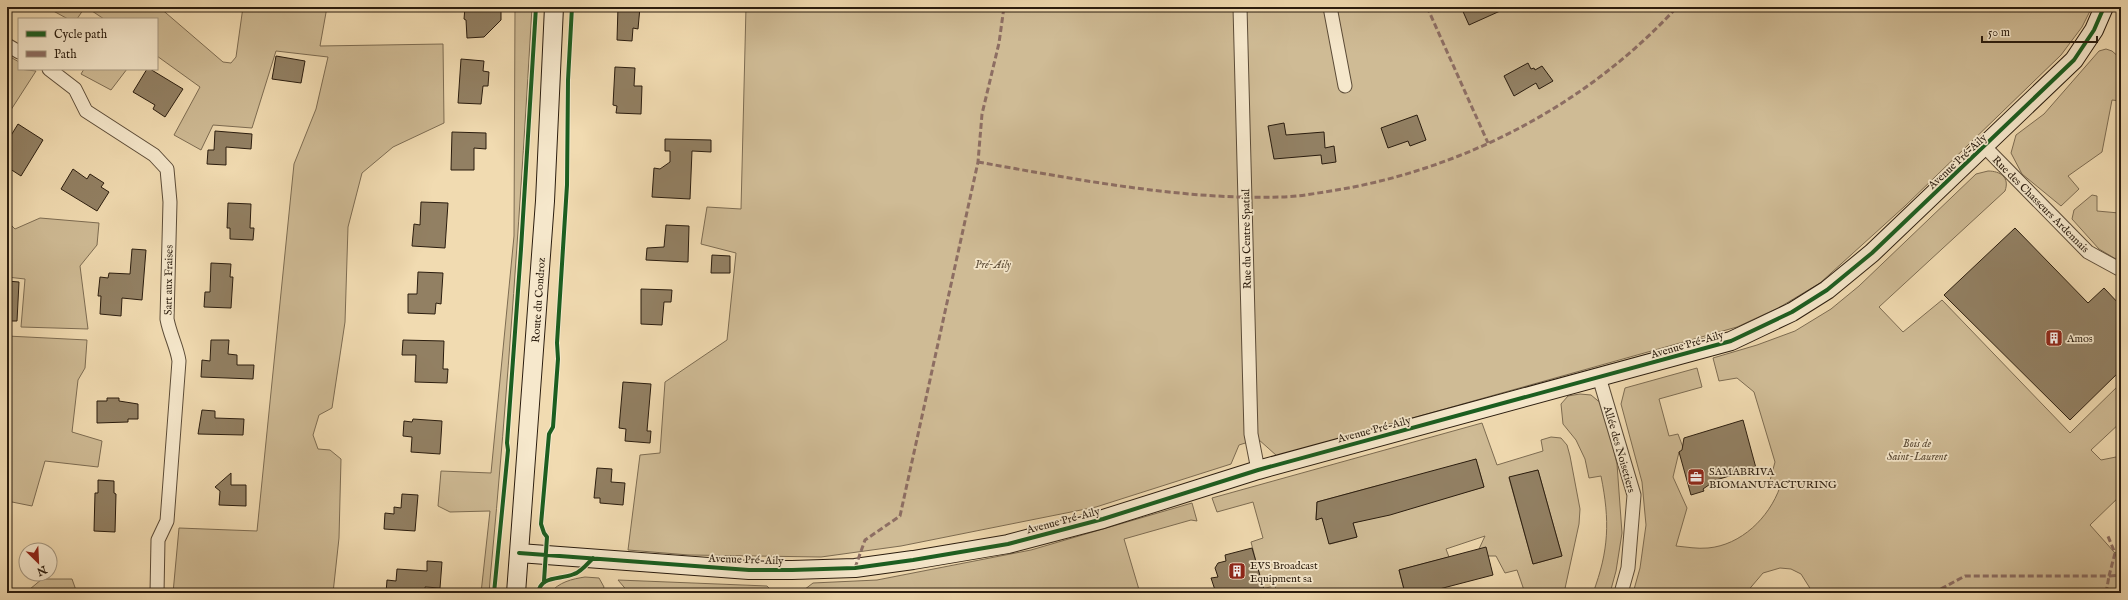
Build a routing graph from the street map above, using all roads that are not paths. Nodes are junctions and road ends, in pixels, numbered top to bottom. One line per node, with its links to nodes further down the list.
1 (554, 7): 13 (street, Route du Condroz)
2 (1240, 7): 12 (street, Rue du Centre Spatial)
3 (1330, 7): 8 (street)
4 (2104, 7): 9 (street, Avenue Pré-Aily)
5 (7, 45): 6 (street)
6 (18, 51)
7 (50, 70): 14 (street, Sart aux Fraises)
8 (1345, 86)
9 (1985, 147): 10 (street, Rue des Chasseurs Ardennais); 11 (street, Avenue Pré-Aily)
10 (2121, 270)
11 (1599, 377): 12 (street, Avenue Pré-Aily); 16 (street, Allée des Noisetiers)
12 (1258, 470): 13 (street, Avenue Pré-Aily)
13 (519, 553): 15 (street, Route du Condroz)
14 (157, 593)
15 (516, 593)
16 (1621, 593)

